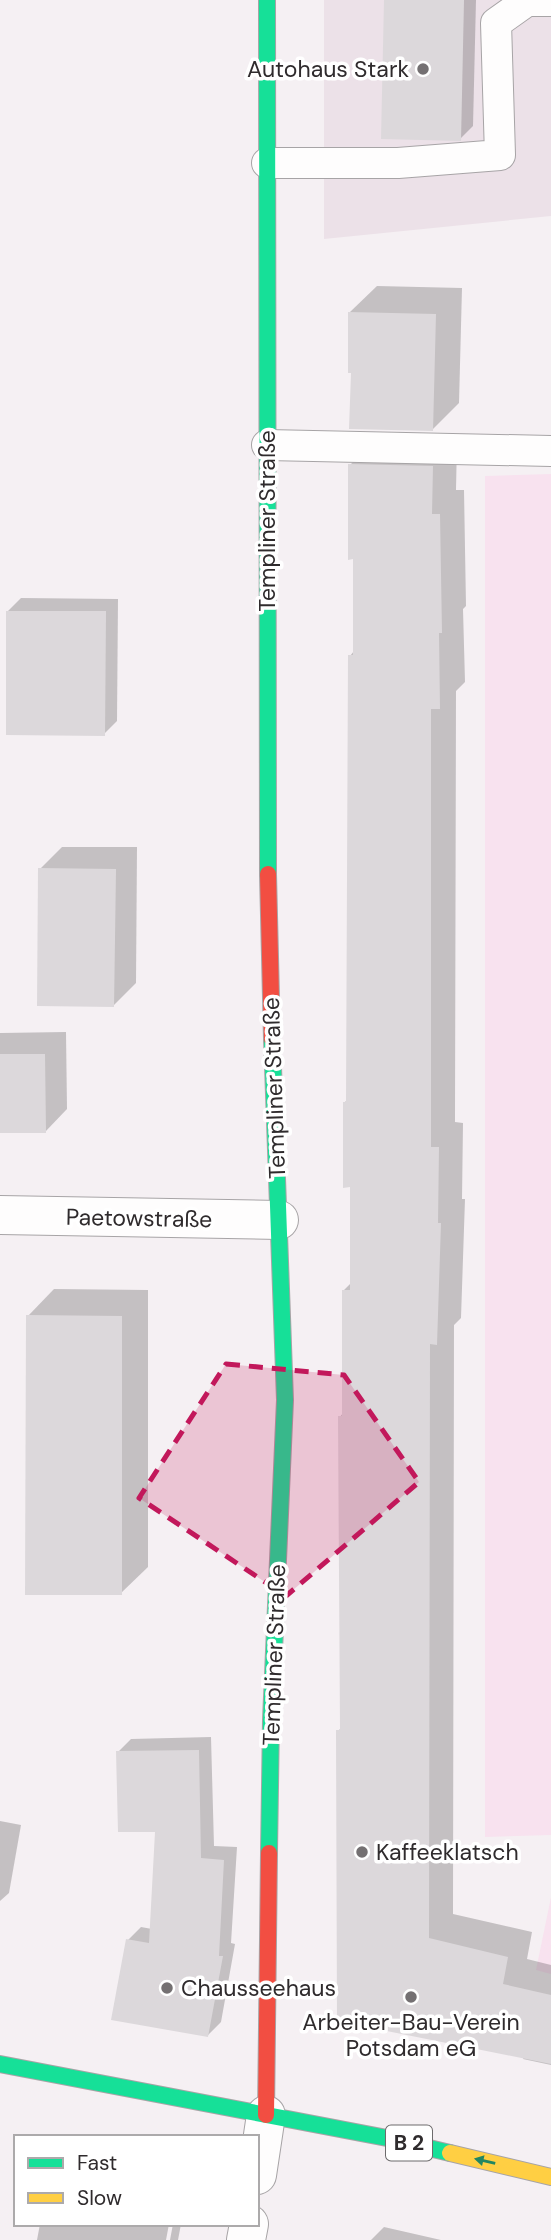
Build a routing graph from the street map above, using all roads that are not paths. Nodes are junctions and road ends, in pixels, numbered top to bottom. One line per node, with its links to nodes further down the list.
1 (267, 0): 3 (street, Templiner Straße)
2 (551, 1): 3 (lane)
3 (267, 163): 4 (street, Templiner Straße)
4 (267, 445): 5 (lane); 7 (street, Templiner Straße)
5 (551, 451)
6 (0, 1215): 7 (street, Paetowstraße)
7 (279, 1220): 9 (street, Templiner Straße)
8 (0, 2064): 9 (street, B 2)
9 (266, 2115): 10 (street, Templiner Straße); 11 (street, B 2, one-way to 9)
10 (259, 2162)
11 (551, 2177)

